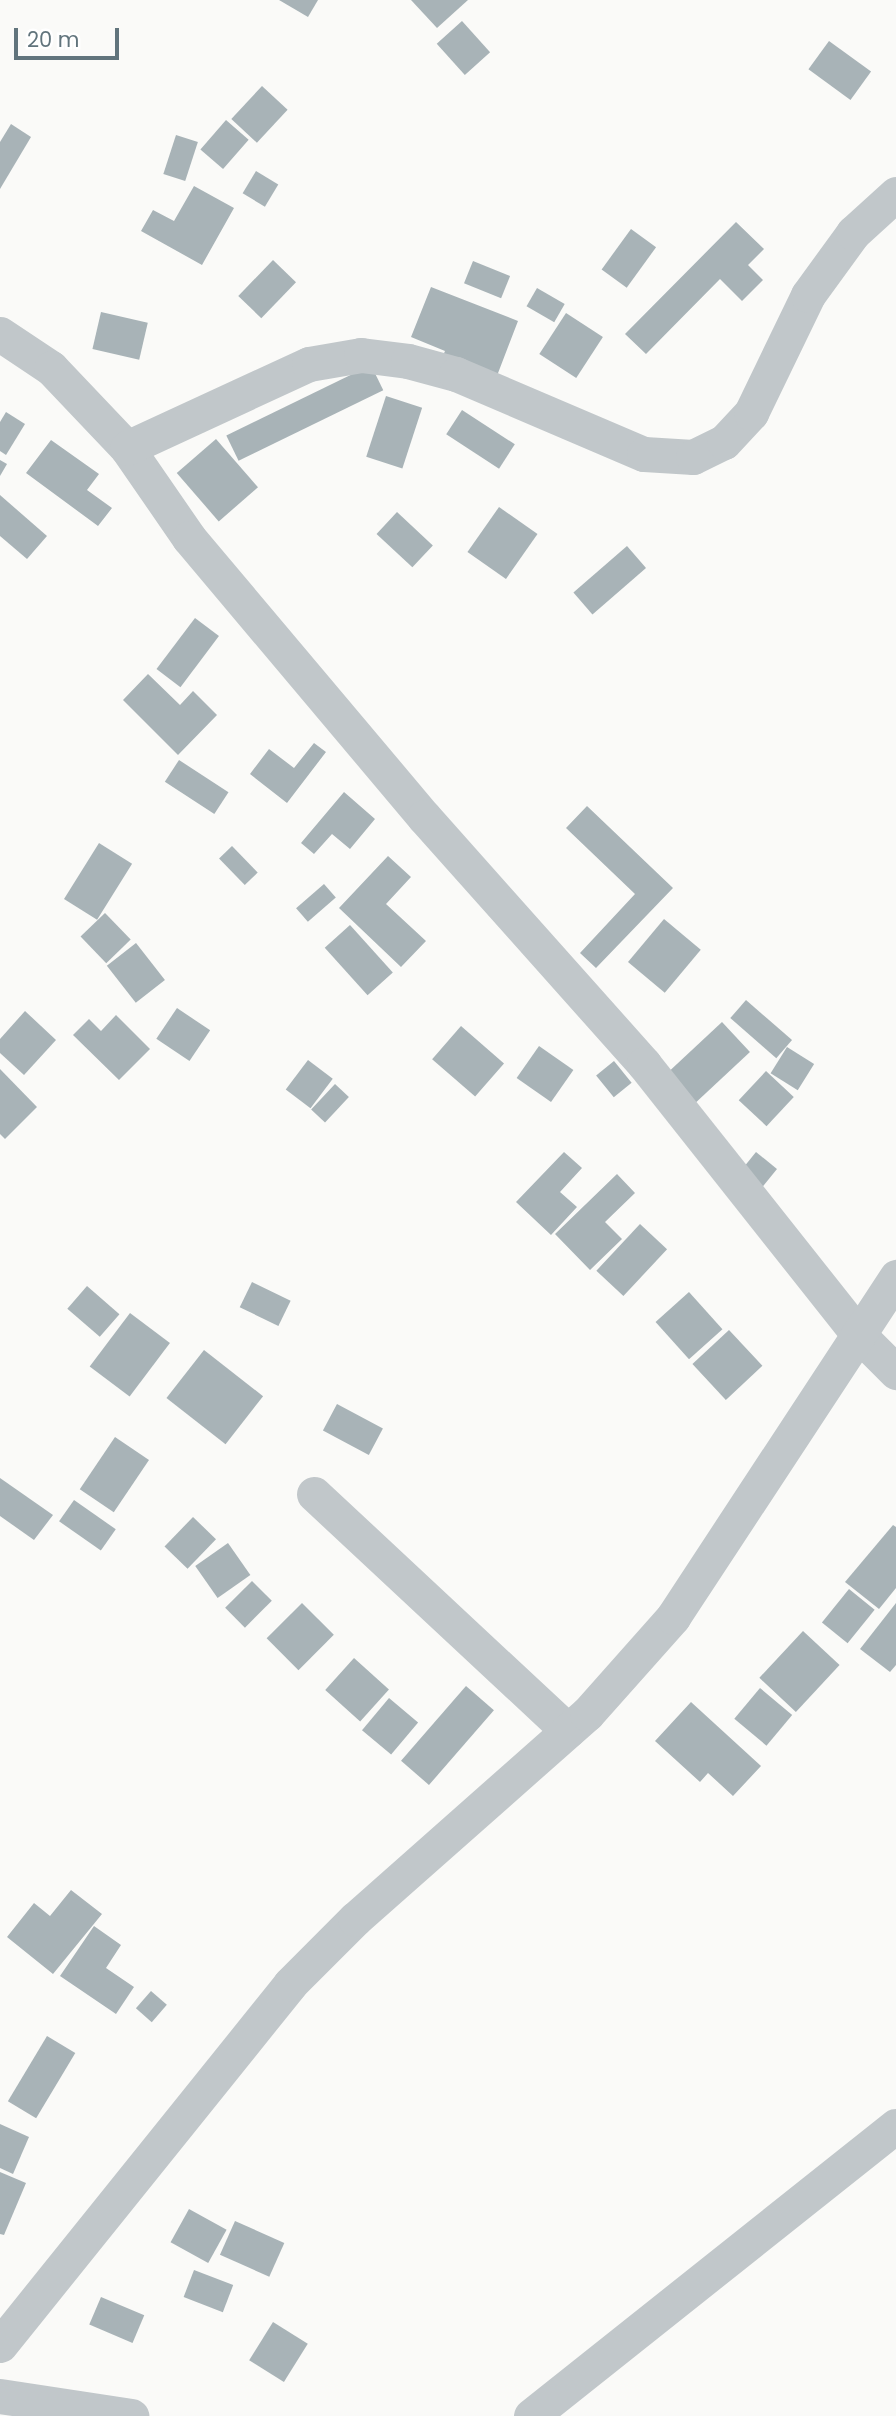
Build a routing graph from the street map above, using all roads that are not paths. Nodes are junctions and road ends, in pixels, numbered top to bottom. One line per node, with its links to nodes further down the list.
1 (896, 194): 3 (street)
2 (0, 334): 3 (street)
3 (127, 448): 5 (street)
4 (896, 1277): 5 (street)
5 (858, 1334): 6 (street); 8 (street)
6 (896, 1372)
7 (314, 1494): 8 (street)
8 (568, 1731): 10 (street)
9 (896, 2126): 13 (street)
10 (0, 2345)
11 (0, 2396): 12 (street)
12 (131, 2416)
13 (531, 2416)

